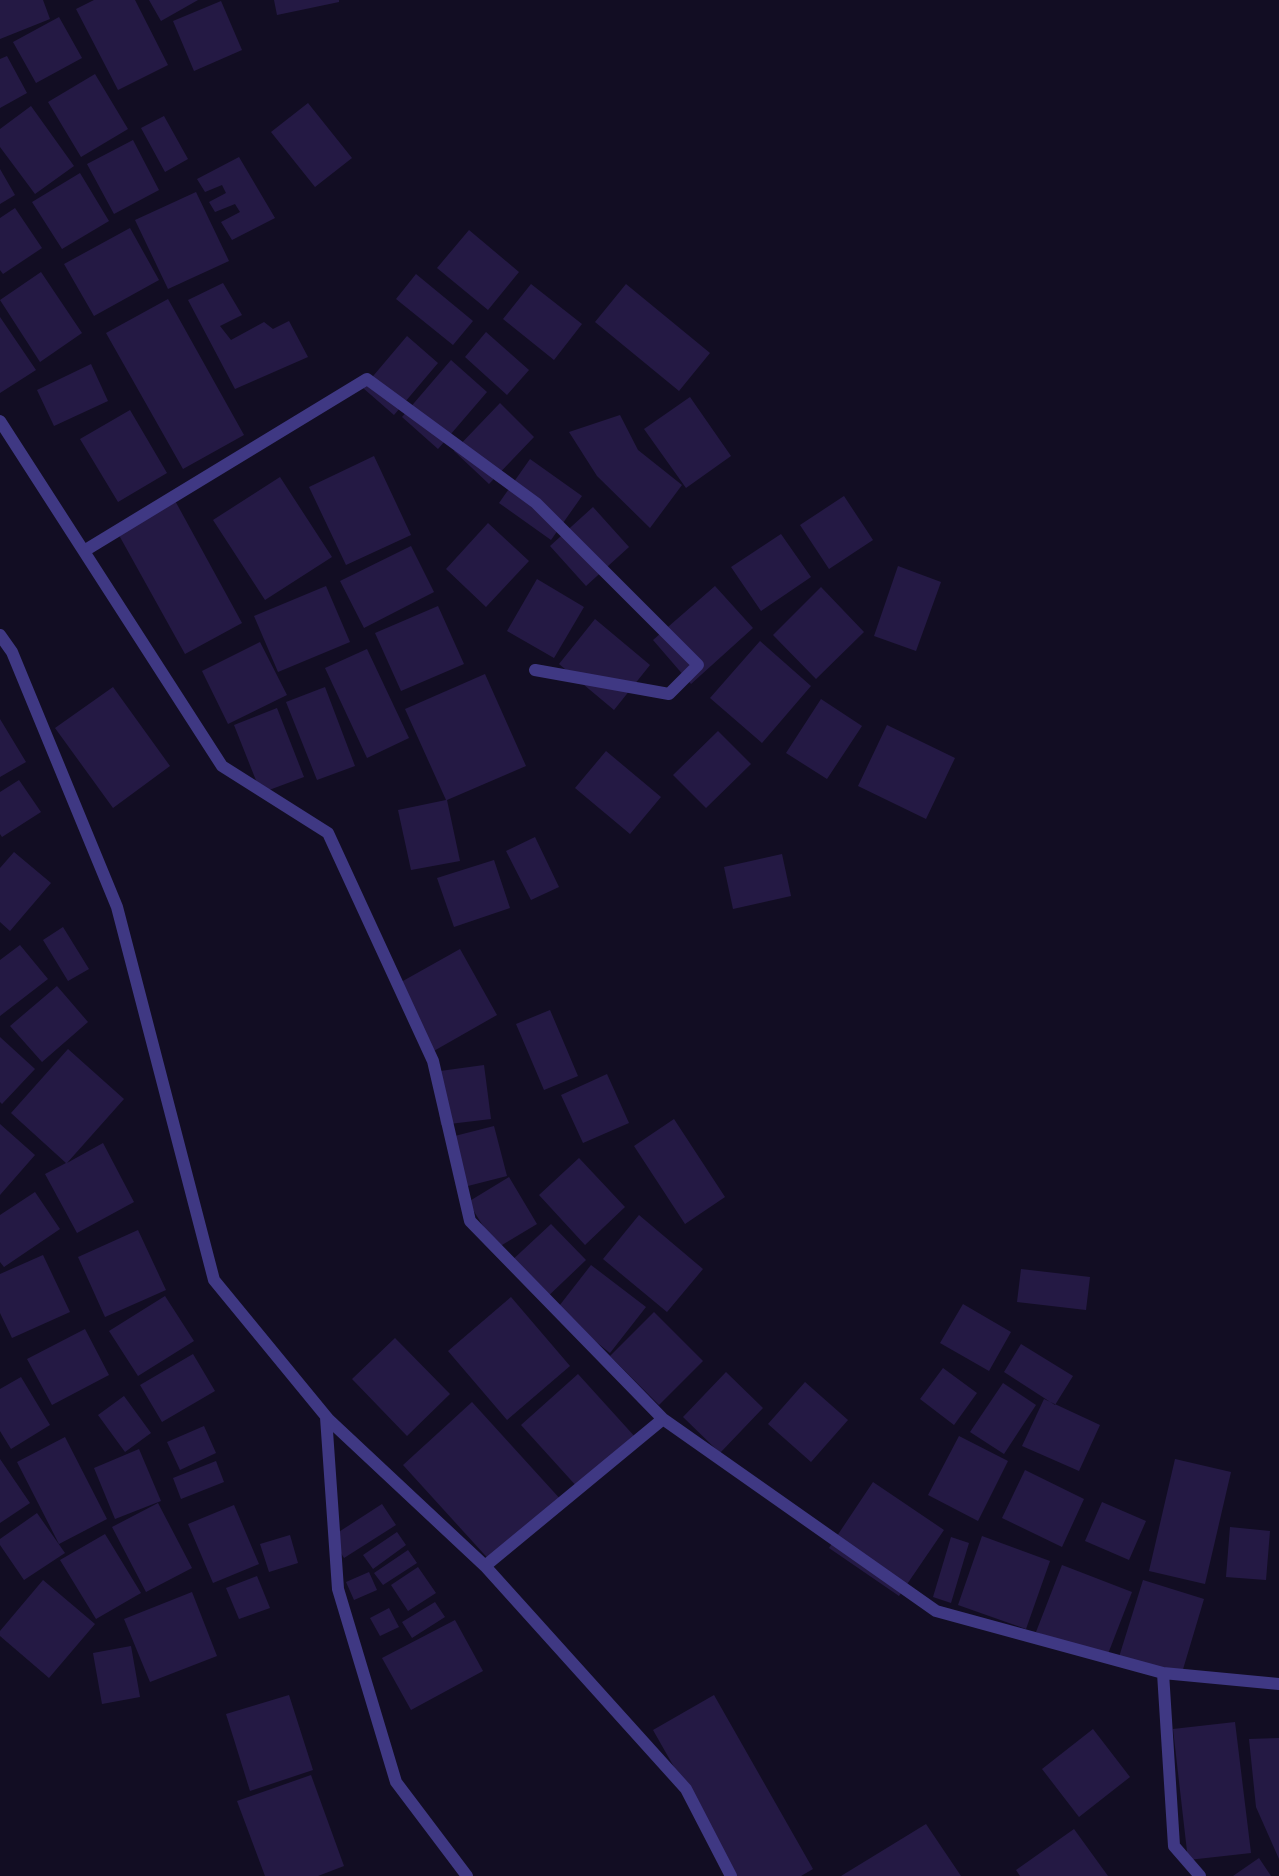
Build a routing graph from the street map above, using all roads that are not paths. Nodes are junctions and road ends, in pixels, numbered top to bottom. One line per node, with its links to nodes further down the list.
1 (0, 421): 2 (street)
2 (84, 551): 4 (street); 6 (street)
3 (0, 635): 5 (street)
4 (535, 670)
5 (326, 1417): 7 (street); 10 (street)
6 (663, 1419): 7 (street); 8 (street)
7 (485, 1566): 11 (street)
8 (1163, 1673): 9 (street); 12 (street)
9 (1279, 1684)
10 (467, 1876)
11 (731, 1876)
12 (1200, 1876)

